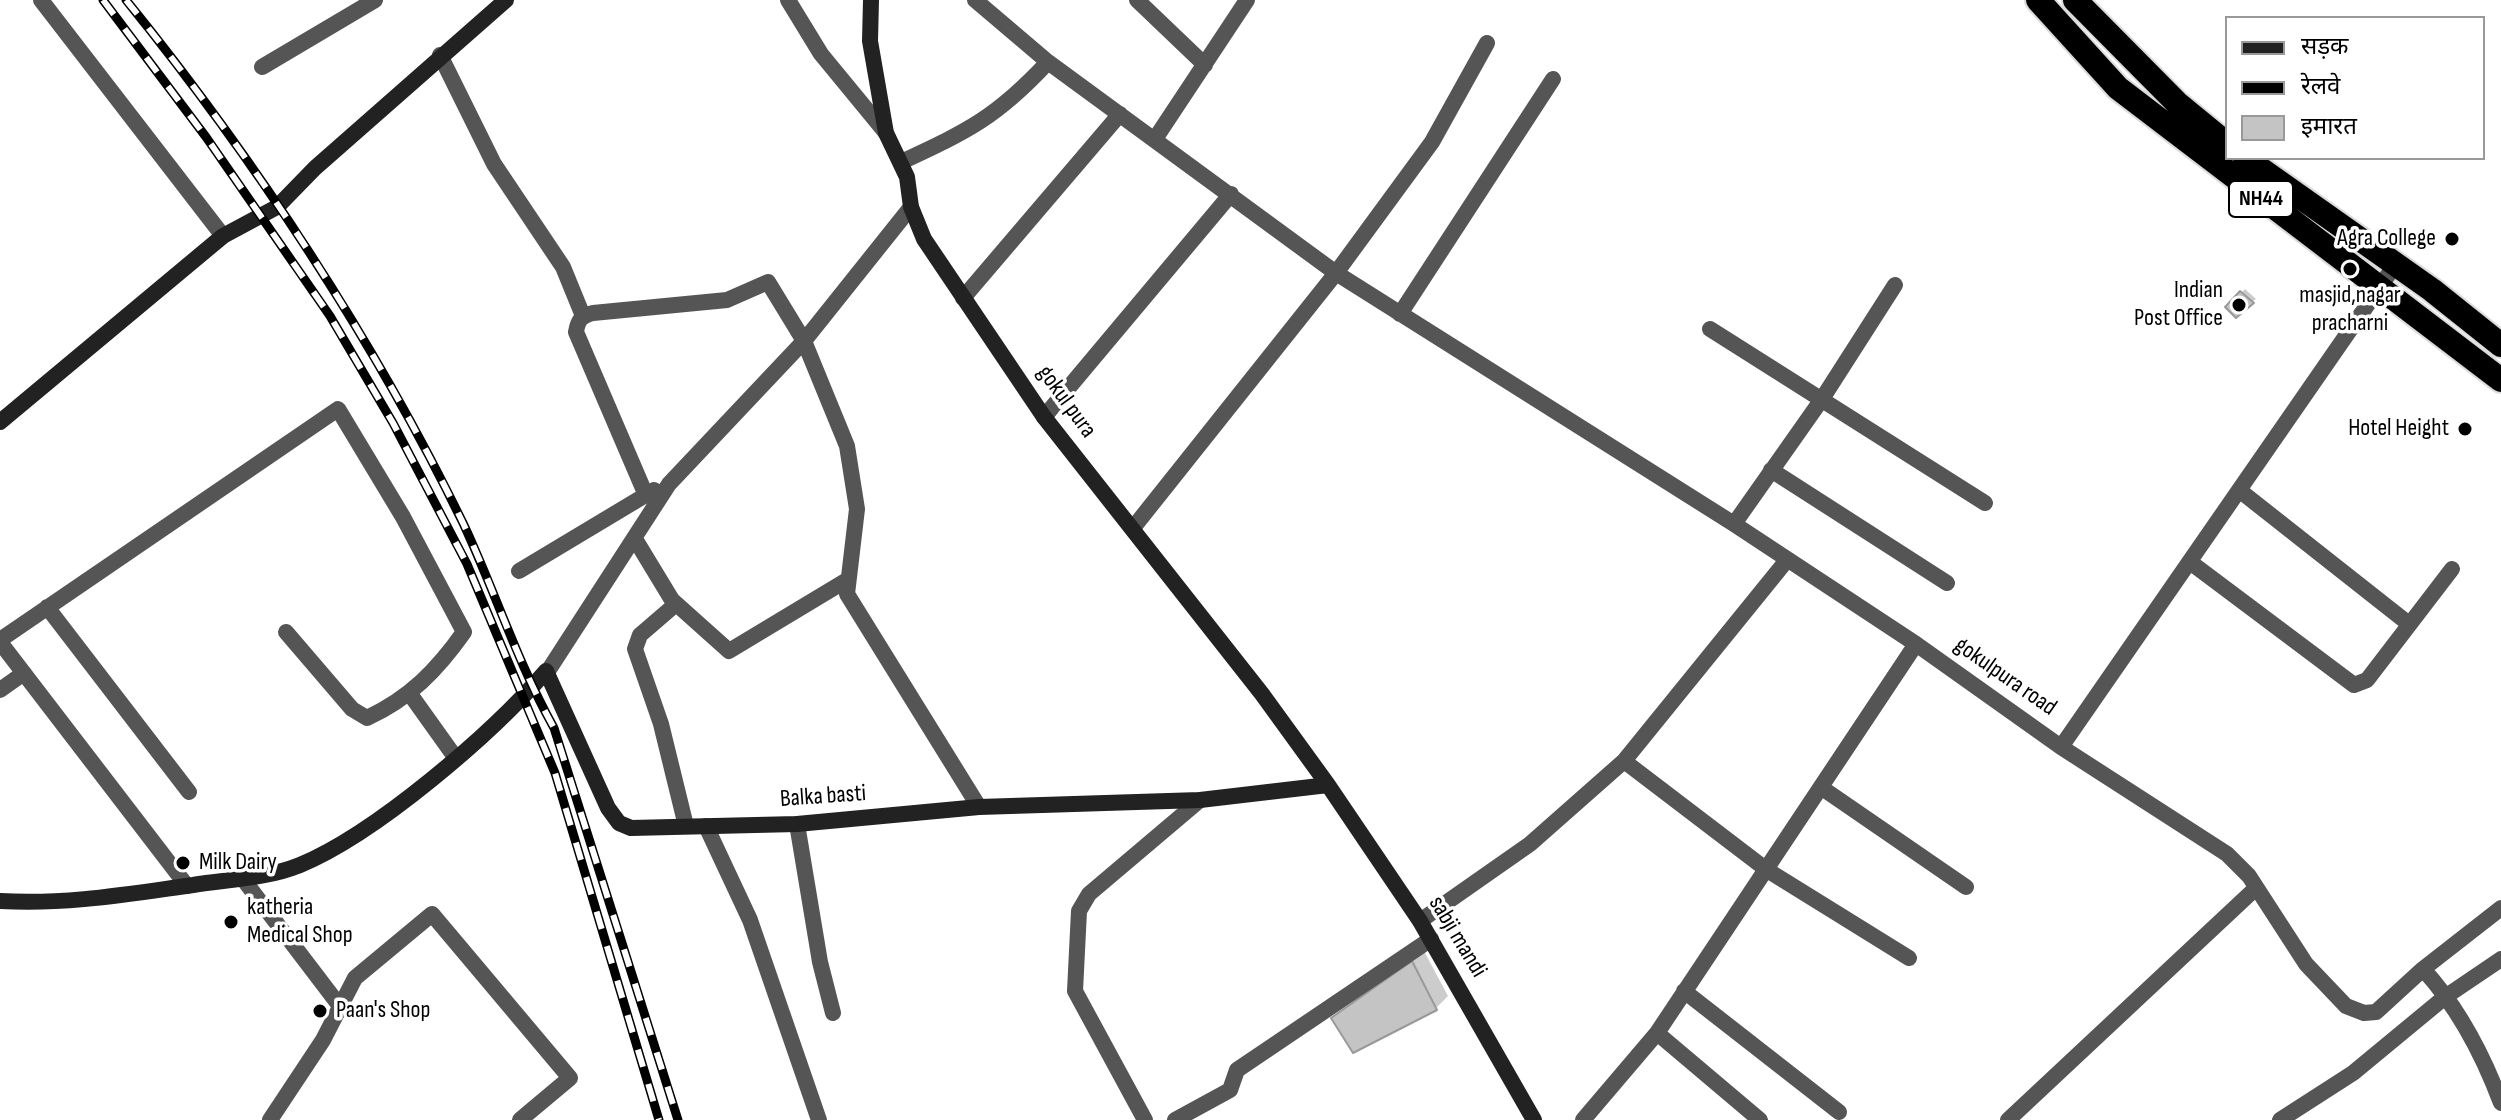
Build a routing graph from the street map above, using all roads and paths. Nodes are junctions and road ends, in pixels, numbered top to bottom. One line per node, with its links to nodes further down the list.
1 (41, 0): 25 (street)
2 (375, 0): 15 (street)
3 (506, 0): 12 (street)
4 (788, 0): 18 (street)
5 (871, 0): 18 (street, gokul pura)
6 (975, 0): 13 (street)
7 (1137, 0): 14 (street)
8 (1247, 0): 14 (street)
9 (2038, 0): 29 (highway, NH44)
10 (2075, 0): 20 (highway)
11 (1487, 43): 27 (street)
12 (440, 55): 25 (street); 32 (street)
13 (1048, 62): 17 (street); 22 (street)
14 (1205, 65): 19 (street)
15 (262, 67)
16 (1553, 79): 31 (street)
17 (1120, 114): 19 (street); 30 (street)
18 (886, 133): 22 (street, gokul pura)
19 (1155, 139): 23 (street)
20 (2225, 142)
21 (2248, 160): 26 (highway, NH44)
22 (901, 162): 24 (street, gokul pura)
23 (1231, 194): 27 (street); 38 (street)
24 (911, 207): 30 (street, gokul pura); 34 (street)
25 (223, 236): 39 (street)
26 (2395, 265): 29 (street, gokulpura road); 35 (highway, NH44)
27 (1336, 273): 31 (street); 46 (street)
28 (1895, 285): 37 (street)
29 (2380, 286): 36 (highway, NH44); 42 (street, gokulpura road)
30 (963, 298): 38 (street, gokul pura)
31 (1400, 314): 45 (street)
32 (583, 316): 34 (street); 43 (street)
33 (1710, 329): 37 (street)
34 (804, 341): 41 (street); 52 (street)
35 (2501, 345)
36 (2501, 380)
37 (1822, 399): 40 (street); 44 (street)
38 (1044, 417): 46 (street, gokul pura)
39 (0, 422)
40 (1771, 470): 45 (street); 53 (street)
41 (669, 484): 43 (street); 47 (street)
42 (2239, 490): 49 (street, gokulpura road); 56 (street)
43 (645, 493): 51 (street)
44 (1985, 503)
45 (1734, 524): 48 (street)
46 (1133, 528): 67 (street, gokul pura)
47 (635, 539): 54 (street); 60 (street)
48 (1787, 560): 59 (street); 66 (street)
49 (2190, 562): 56 (street); 64 (street, gokulpura road)
50 (2452, 569): 56 (street)
51 (519, 571)
52 (847, 580): 54 (street); 71 (street)
53 (1947, 583)
54 (676, 604): 73 (street)
55 (47, 607): 58 (street); 63 (street); 69 (street)
56 (2409, 624)
57 (286, 632): 63 (street)
58 (0, 641): 61 (street)
59 (1916, 644): 64 (street, gokulpura road); 68 (street, gokulpura road)
60 (548, 671): 65 (street); 73 (street, Balka basti)
61 (24, 673): 62 (street); 77 (street)
62 (0, 690)
63 (410, 694): 65 (street)
64 (2061, 747): 79 (street)
65 (455, 757): 76 (street)
66 (1624, 761): 75 (street); 82 (street)
67 (1328, 785): 70 (street, Balka basti); 82 (street, sabji mandi)
68 (1822, 788): 75 (street, gokulpura road); 78 (street)
69 (189, 792)
70 (1200, 800): 71 (street, Balka basti); 97 (street)
71 (979, 807): 72 (street, Balka basti)
72 (797, 824): 74 (street, Balka basti); 89 (street)
73 (686, 826): 74 (street, Balka basti)
74 (706, 826): 96 (street)
75 (1767, 870): 84 (street); 87 (street, gokulpura road)
76 (243, 879): 77 (street); 88 (street)
77 (187, 886): 80 (street)
78 (1966, 887)
79 (2256, 888): 86 (street); 101 (street)
80 (0, 901)
81 (2501, 908): 86 (street)
82 (1420, 921): 83 (street, sabji mandi)
83 (1431, 939): 98 (street); 99 (street, sabji mandi)
84 (1909, 958)
85 (2501, 959): 86 (street)
86 (2434, 982): 91 (street); 102 (street)
87 (1684, 991): 90 (street, gokulpura road); 92 (street)
88 (339, 1005): 94 (street); 95 (street)
89 (833, 1013)
90 (1657, 1033): 93 (street, gokulpura road); 100 (street)
91 (2501, 1103)
92 (1839, 1112)
93 (1590, 1118)
94 (270, 1120)
95 (520, 1120)
96 (819, 1120)
97 (1145, 1120)
98 (1175, 1120)
99 (1534, 1120)
100 (1760, 1120)
101 (2008, 1120)
102 (2280, 1120)

